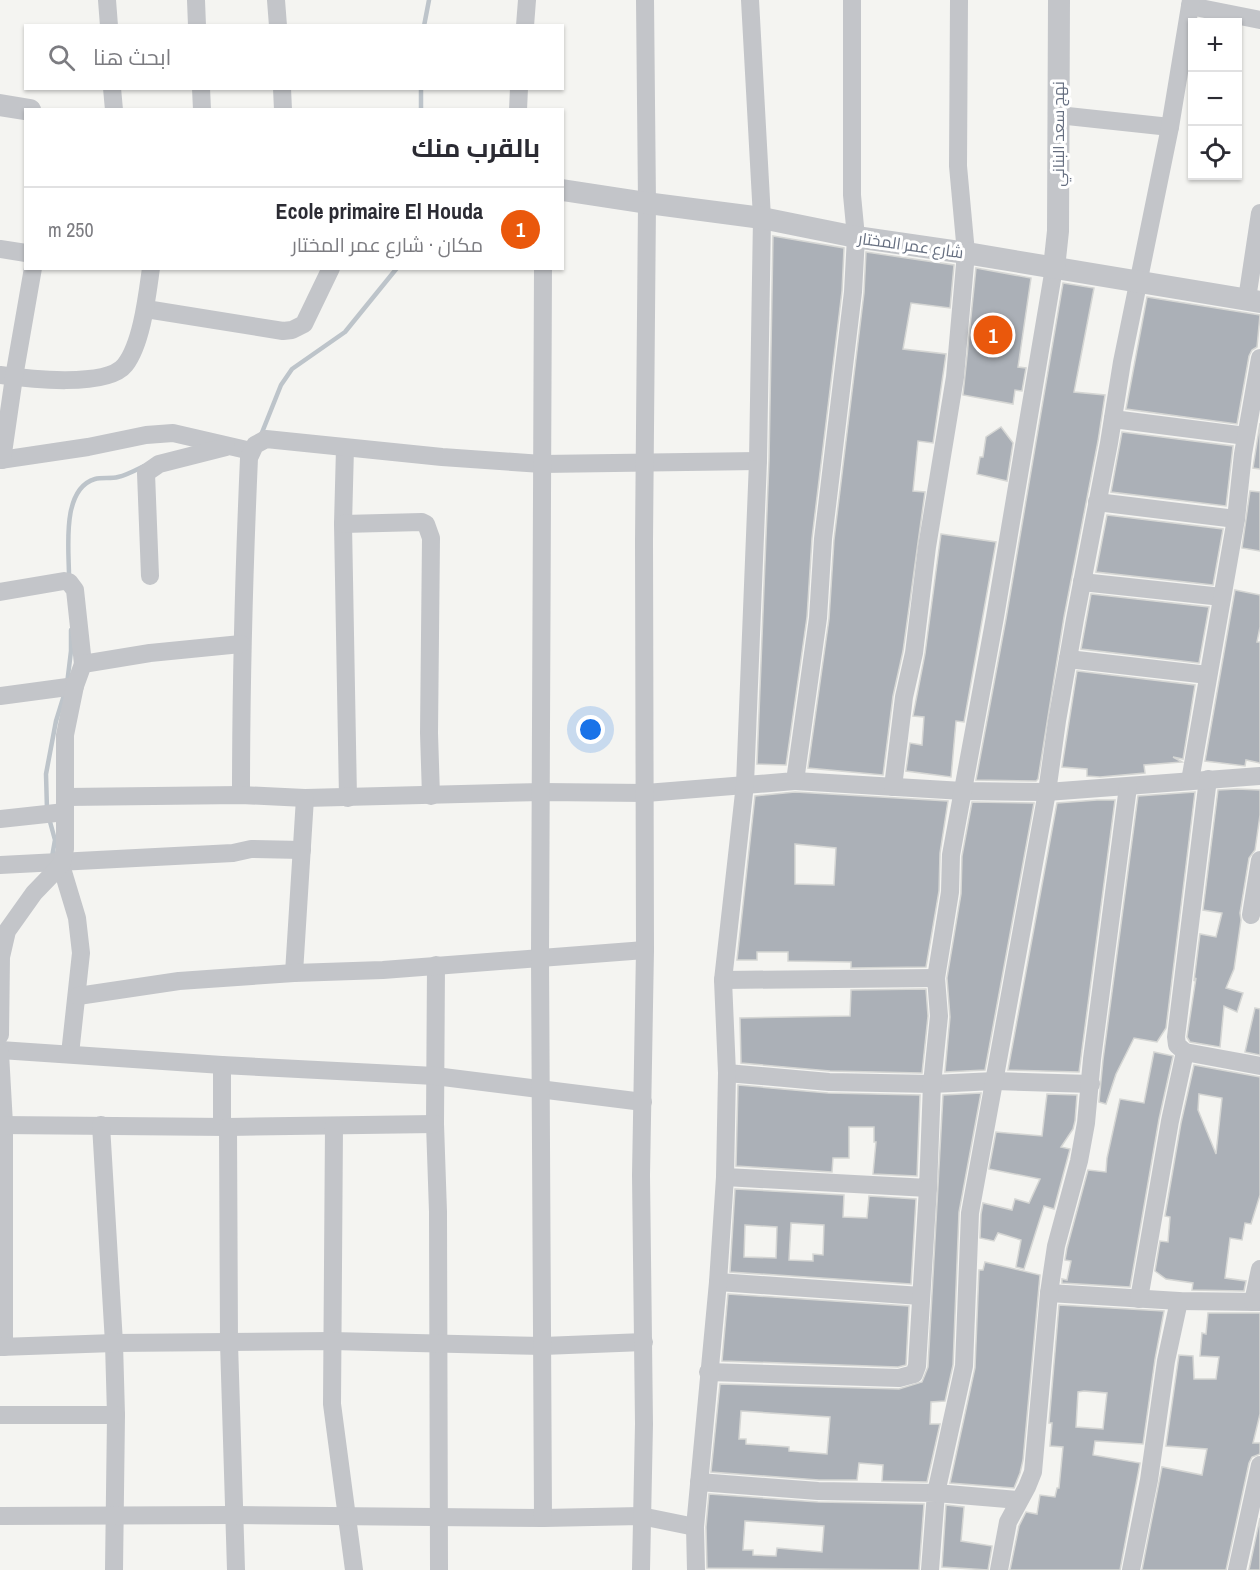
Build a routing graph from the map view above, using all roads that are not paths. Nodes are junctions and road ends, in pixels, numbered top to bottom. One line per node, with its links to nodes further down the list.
1 (107, 0): 12 (street)
2 (196, 0): 13 (street)
3 (276, 0): 14 (street)
4 (527, 0): 15 (street)
5 (645, 0): 29 (street)
6 (750, 0): 31 (street)
7 (852, 0): 32 (street)
8 (958, 0): 35 (street)
9 (1059, 0): 26 (street, نهج سعد البناني)
10 (1191, 3): 11 (street); 27 (street)
11 (1260, 20)
12 (109, 24)
13 (197, 24)
14 (278, 24)
15 (525, 24)
16 (112, 90): 21 (street)
17 (201, 90): 22 (street)
18 (282, 90): 23 (street)
19 (519, 90): 24 (street)
20 (0, 103): 25 (street)
21 (114, 108)
22 (202, 108)
23 (283, 108)
24 (518, 108)
25 (24, 109)
26 (1058, 115): 27 (street); 36 (street, نهج سعد البناني)
27 (1170, 127): 41 (street)
28 (564, 190): 29 (street, شارع عمر المختار)
29 (647, 203): 31 (street, شارع عمر المختار); 54 (street)
30 (1260, 213): 42 (street)
31 (762, 218): 32 (street, شارع عمر المختار); 52 (street)
32 (856, 237): 35 (street, شارع عمر المختار); 70 (street)
33 (0, 249): 34 (street)
34 (24, 253)
35 (966, 253): 36 (street, شارع عمر المختار); 73 (street)
36 (1054, 268): 41 (street, شارع عمر المختار); 75 (street)
37 (33, 270): 45 (street)
38 (151, 270): 43 (street)
39 (330, 270): 43 (street)
40 (543, 270): 53 (street)
41 (1138, 280): 42 (street, شارع عمر المختار); 46 (street)
42 (1254, 300)
43 (146, 309): 45 (street)
44 (1260, 358): 47 (street)
45 (7, 376): 51 (street)
46 (1113, 419): 47 (street); 55 (street)
47 (1246, 436): 56 (street)
48 (226, 447): 50 (street); 51 (street); 58 (street)
49 (345, 448): 50 (street); 53 (street); 57 (street)
50 (251, 451): 62 (street)
51 (1, 460)
52 (758, 461): 54 (street); 72 (street)
53 (543, 464): 54 (street); 76 (street)
54 (645, 464): 78 (street)
55 (1097, 502): 56 (street); 59 (street)
56 (1236, 519): 61 (street)
57 (343, 524): 80 (street); 82 (street)
58 (150, 576)
59 (1082, 582): 61 (street); 63 (street)
60 (0, 592): 64 (street)
61 (1222, 597): 65 (street)
62 (241, 644): 64 (street); 79 (street)
63 (1068, 659): 65 (street); 77 (street)
64 (83, 664): 66 (street)
65 (1208, 675): 71 (street)
66 (75, 686): 67 (street); 83 (street)
67 (0, 696)
68 (1260, 777): 69 (street)
69 (1209, 779): 71 (street); 100 (street)
70 (795, 781): 72 (street); 73 (street)
71 (1190, 782): 74 (street)
72 (745, 784): 78 (street); 96 (street)
73 (893, 787): 75 (street)
74 (1128, 787): 77 (street); 108 (street)
75 (963, 791): 77 (street); 95 (street)
76 (542, 792): 78 (street); 80 (street); 92 (street)
77 (1047, 792): 106 (street)
78 (646, 793): 90 (street)
79 (241, 795): 81 (street); 83 (street)
80 (431, 796): 82 (street)
81 (305, 798): 82 (street); 85 (street)
82 (348, 798)
83 (65, 804): 84 (street); 87 (street)
84 (0, 819)
85 (302, 850): 87 (street); 94 (street)
86 (1260, 860): 89 (street)
87 (61, 864): 88 (street); 91 (street); 97 (street)
88 (0, 865)
89 (1251, 915)
90 (645, 950): 92 (street); 110 (street)
91 (1, 957): 98 (street)
92 (540, 957): 93 (street); 109 (street)
93 (436, 965): 94 (street); 105 (street)
94 (294, 973): 97 (street)
95 (936, 978): 96 (street); 107 (street)
96 (723, 981): 104 (street)
97 (78, 996): 101 (street)
98 (0, 1035)
99 (0, 1052): 101 (street); 112 (street)
100 (1185, 1052): 103 (street); 122 (street)
101 (70, 1054): 102 (street)
102 (222, 1065): 105 (street); 115 (street)
103 (1260, 1066)
104 (727, 1073): 107 (street); 116 (street)
105 (435, 1076): 109 (street); 111 (street)
106 (995, 1081): 107 (street); 108 (street); 137 (street)
107 (932, 1084): 117 (street)
108 (1090, 1084): 120 (street)
109 (541, 1089): 110 (street); 130 (street)
110 (643, 1102): 126 (street)
111 (435, 1124): 114 (street); 129 (street)
112 (2, 1125): 113 (street); 131 (street)
113 (101, 1125): 115 (street); 127 (street)
114 (334, 1126): 115 (street); 125 (street)
115 (225, 1127): 128 (street)
116 (725, 1177): 117 (street); 119 (street)
117 (928, 1188): 121 (street)
118 (1260, 1269): 124 (street)
119 (718, 1282): 121 (street); 132 (street)
120 (1049, 1293): 122 (street); 138 (street)
121 (921, 1296): 132 (street)
122 (1138, 1299): 123 (street)
123 (1179, 1301): 124 (street); 156 (street)
124 (1256, 1302)
125 (332, 1341): 128 (street); 129 (street); 142 (street)
126 (644, 1342): 130 (street); 144 (street)
127 (114, 1343): 128 (street); 131 (street); 134 (street)
128 (229, 1343): 141 (street)
129 (438, 1343): 130 (street); 145 (street)
130 (543, 1346): 146 (street)
131 (2, 1347)
132 (708, 1372): 136 (street)
133 (0, 1415): 134 (street)
134 (116, 1415): 140 (street)
135 (1260, 1465): 139 (street)
136 (699, 1482): 137 (street); 147 (street)
137 (936, 1493): 138 (street); 154 (street)
138 (1019, 1500): 155 (street)
139 (1256, 1505): 157 (street)
140 (114, 1515): 141 (street); 143 (street); 148 (street)
141 (234, 1515): 142 (street); 149 (street)
142 (347, 1515): 145 (street); 150 (street)
143 (0, 1516)
144 (641, 1516): 146 (street); 147 (street); 152 (street)
145 (439, 1517): 146 (street); 151 (street)
146 (543, 1518)
147 (695, 1527): 153 (street)
148 (114, 1570)
149 (236, 1570)
150 (354, 1570)
151 (439, 1570)
152 (641, 1570)
153 (696, 1570)
154 (931, 1570)
155 (999, 1570)
156 (1131, 1570)
157 (1237, 1570)

